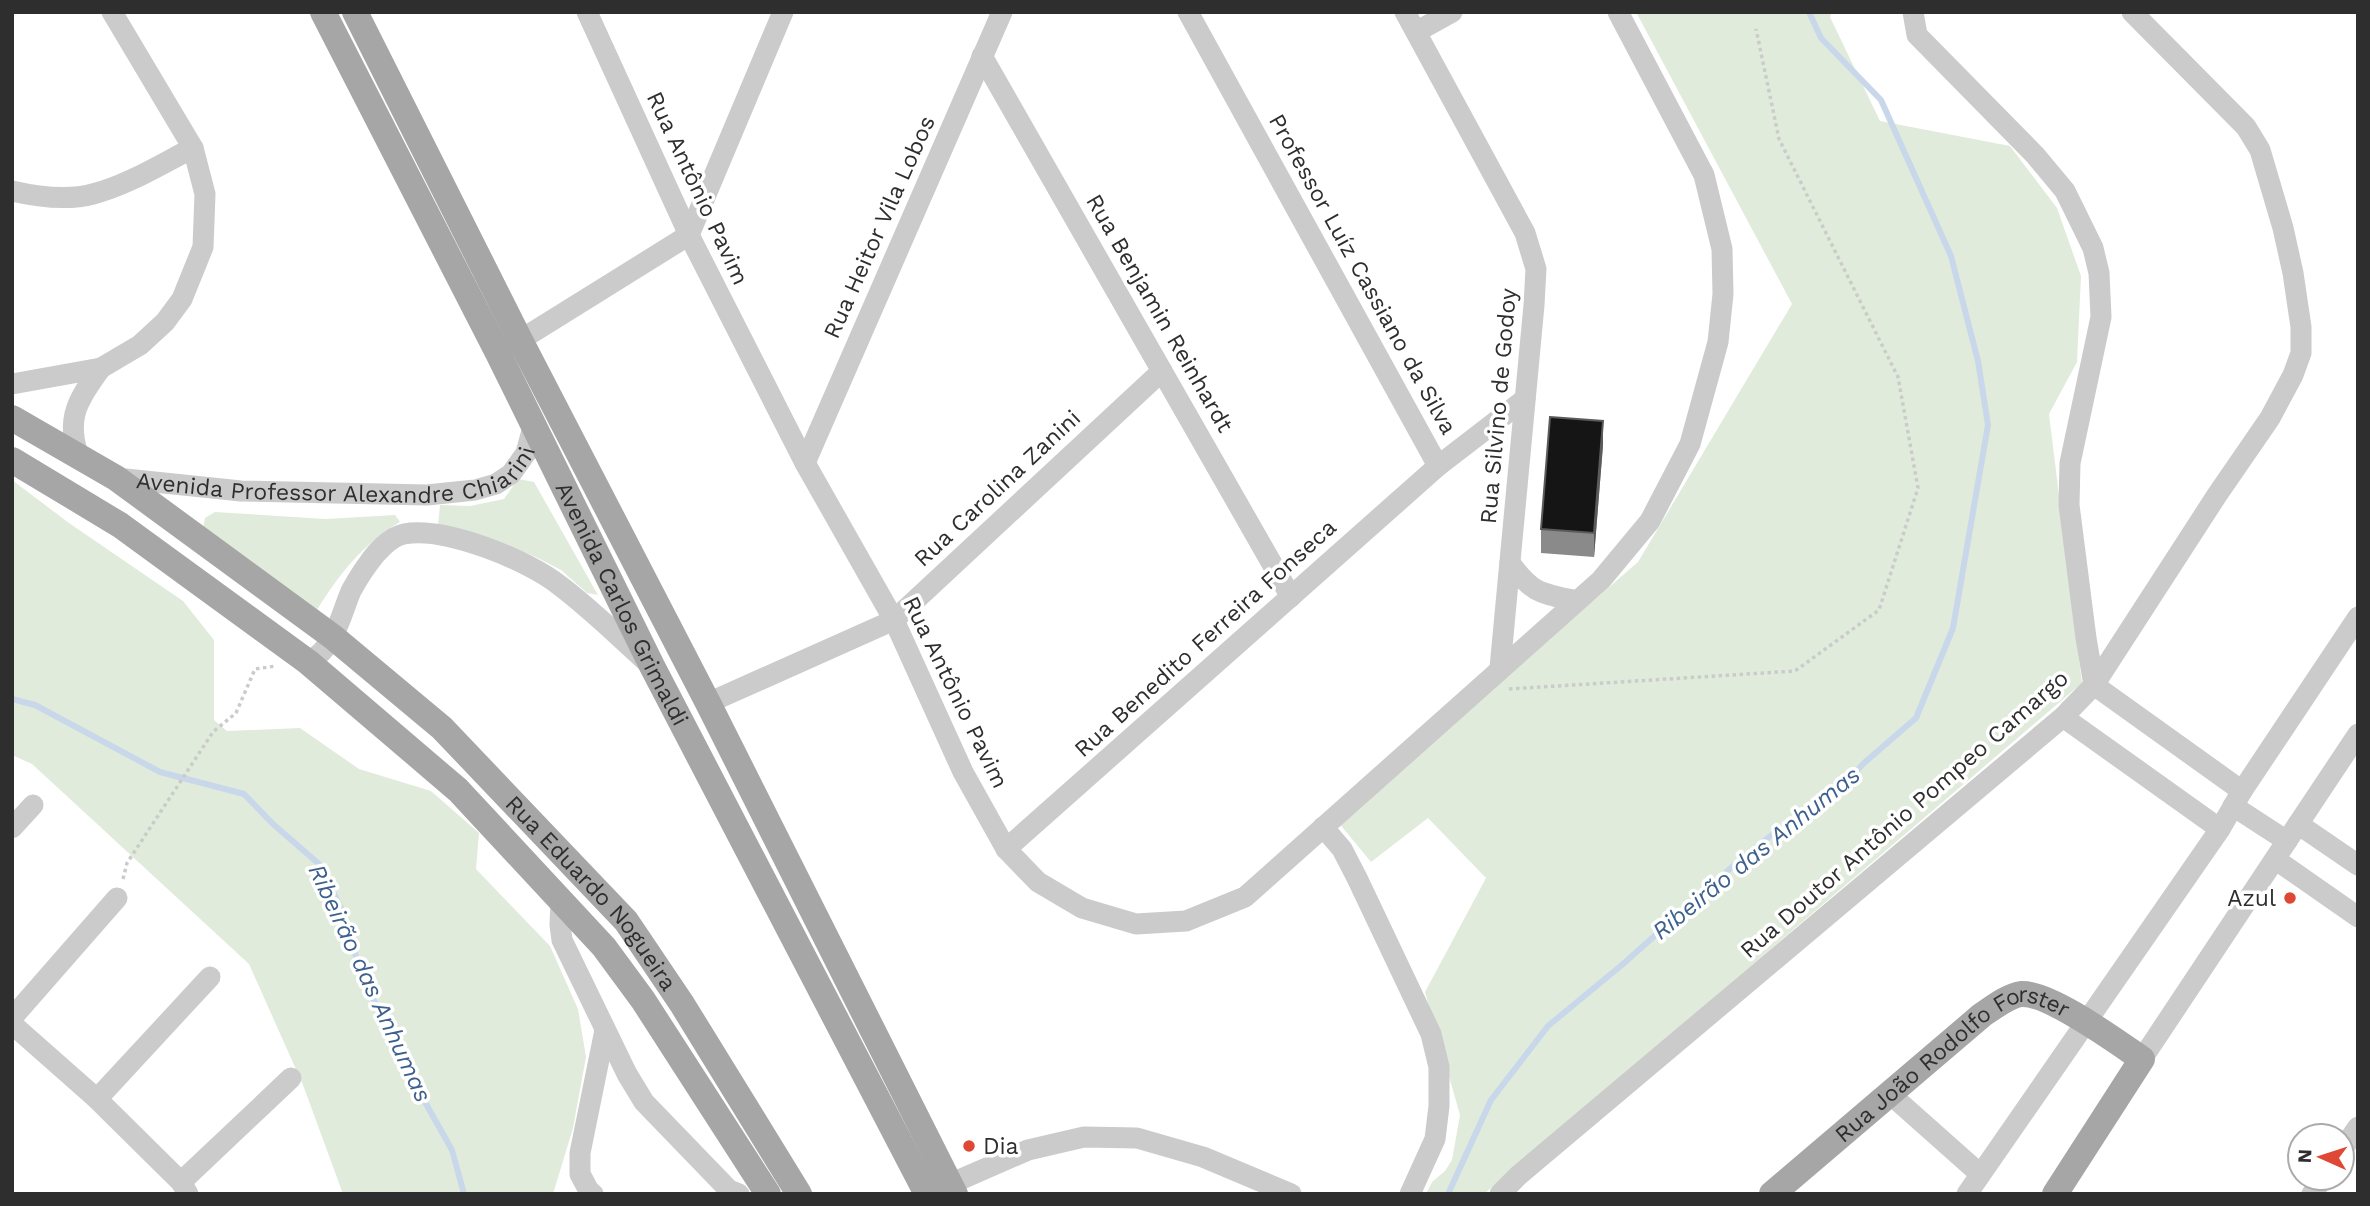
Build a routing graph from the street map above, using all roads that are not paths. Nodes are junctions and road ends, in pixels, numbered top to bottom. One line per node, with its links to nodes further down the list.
1 (112, 12): 15 (street)
2 (323, 12): 18 (main road, Avenida Carlos Grimaldi)
3 (355, 12): 18 (main road, Avenida Carlos Grimaldi)
4 (587, 12): 17 (street, Rua Antônio Pavim)
5 (783, 12): 17 (street)
6 (1002, 12): 14 (street, Rua Heitor Vila Lobos)
7 (1188, 12): 28 (street, Professor Luíz Cassiano da Silva)
8 (1405, 12): 13 (street, Rua Silvino de Godoy)
9 (1452, 12): 13 (street)
10 (1618, 12): 34 (street, Rua Antônio Pavim)
11 (1913, 12): 41 (street)
12 (2132, 12): 41 (street, Rua Doutor Antônio Pompeo Camargo)
13 (1416, 32): 22 (street, Rua Silvino de Godoy)
14 (982, 56): 20 (street, Rua Benjamin Reinhardt); 27 (street, Rua Heitor Vila Lobos)
15 (193, 148): 16 (street); 19 (street)
16 (12, 191)
17 (689, 235): 18 (street); 27 (street, Rua Antônio Pavim)
18 (509, 347): 24 (main road, Avenida Carlos Grimaldi); 42 (main road, Avenida Carlos Grimaldi)
19 (101, 368): 21 (street); 25 (street)
20 (1162, 371): 33 (street, Rua Benjamin Reinhardt); 36 (street, Rua Carolina Zanini)
21 (12, 384)
22 (1525, 399): 28 (street, Professor Luíz Cassiano da Silva); 32 (street, Rua Silvino de Godoy)
23 (12, 418): 25 (main road, Avenida Professor Alexandre Chiarini)
24 (533, 427): 30 (street, Avenida Professor Alexandre Chiarini); 39 (main road, Avenida Carlos Grimaldi)
25 (79, 457): 29 (main road, Avenida Professor Alexandre Chiarini)
26 (12, 460): 38 (main road, Avenida Professor Alexandre Chiarini)
27 (805, 463): 36 (street, Rua Antônio Pavim)
28 (1438, 466): 33 (street, Rua Benedito Ferreira Fonseca)
29 (116, 478): 30 (street, Avenida Professor Alexandre Chiarini); 37 (main road, Avenida Professor Alexandre Chiarini)
30 (427, 495): 31 (street)
31 (423, 534): 37 (street); 39 (street)
32 (1510, 563): 34 (street); 40 (street, Rua Silvino de Godoy)
33 (1291, 597): 51 (street, Rua Benedito Ferreira Fonseca)
34 (1577, 601): 40 (street, Rua Antônio Pavim)
35 (2358, 617): 45 (street)
36 (894, 620): 42 (street, Rua Carolina Zanini); 51 (street, Rua Antônio Pavim)
37 (333, 637): 38 (street); 72 (main road, Rua Eduardo Nogueira)
38 (308, 662): 55 (main road, Rua Eduardo Nogueira)
39 (652, 666): 68 (main road, Avenida Carlos Grimaldi)
40 (1500, 668): 47 (street, Rua Antônio Pavim)
41 (2094, 685): 43 (street, Rua Doutor Antônio Pompeo Camargo); 45 (street)
42 (708, 703): 68 (main road, Avenida Carlos Grimaldi)
43 (2063, 717): 49 (street); 75 (street, Rua Doutor Antônio Pompeo Camargo)
44 (2358, 734): 50 (street)
45 (2238, 798): 49 (street); 50 (street)
46 (33, 805): 48 (street)
47 (1323, 827): 51 (street, Rua Antônio Pavim); 74 (street)
48 (12, 828)
49 (2220, 829): 59 (street)
50 (2292, 833): 52 (street); 53 (street)
51 (1006, 849)
52 (2275, 859): 56 (street); 62 (street)
53 (2358, 865)
54 (117, 898): 58 (street)
55 (561, 901): 61 (street); 71 (main road, Rua Eduardo Nogueira)
56 (2358, 917)
57 (210, 977): 65 (street)
58 (12, 1018)
59 (2086, 1021): 62 (main road, Rua João Rodolfo Forster); 64 (main road, Rua João Rodolfo Forster); 66 (street)
60 (12, 1024): 65 (street)
61 (606, 1030): 69 (street); 70 (street)
62 (2142, 1059): 78 (main road)
63 (292, 1078): 67 (street)
64 (1890, 1094): 66 (street); 76 (main road, Rua João Rodolfo Forster)
65 (97, 1099): 67 (street)
66 (1980, 1174): 77 (street)
67 (185, 1188)
68 (944, 1190): 73 (street)
69 (593, 1194)
70 (739, 1194)
71 (768, 1194)
72 (799, 1194)
73 (1291, 1194)
74 (1410, 1194)
75 (1500, 1194)
76 (1772, 1194)
77 (1967, 1194)
78 (2055, 1194)

